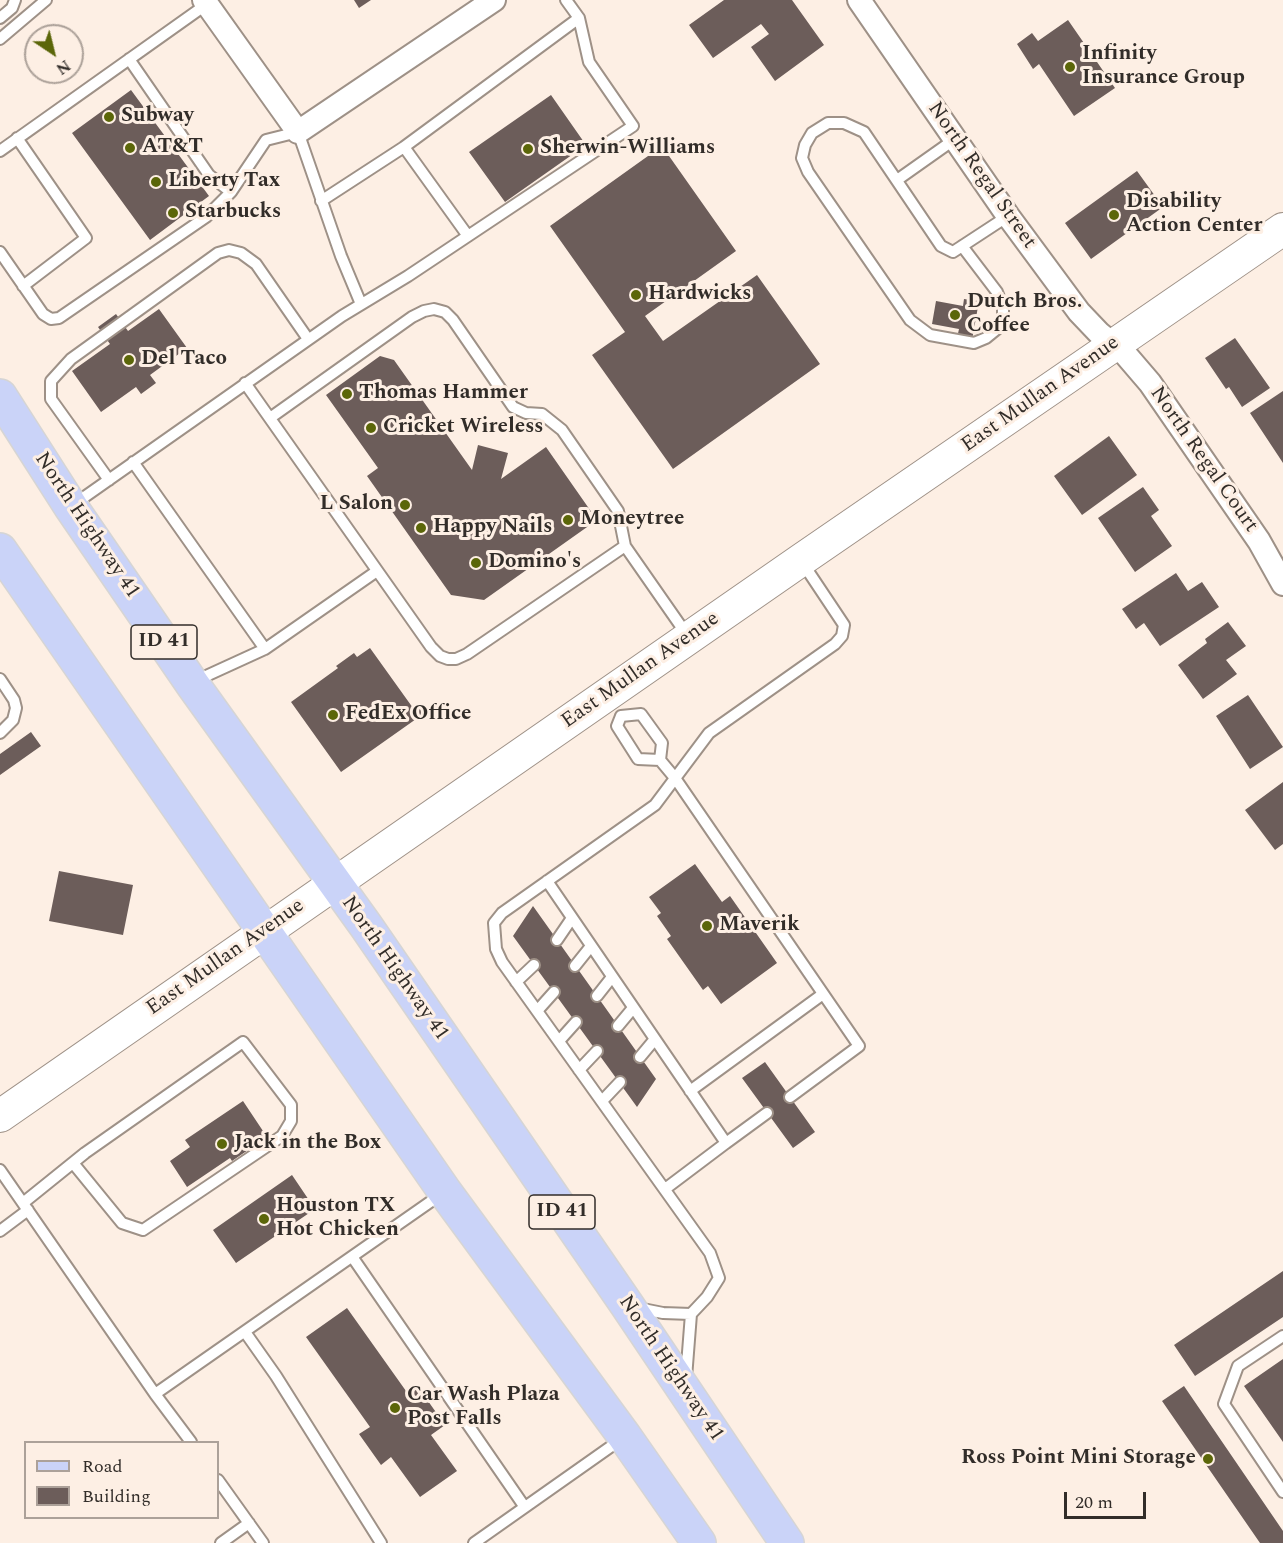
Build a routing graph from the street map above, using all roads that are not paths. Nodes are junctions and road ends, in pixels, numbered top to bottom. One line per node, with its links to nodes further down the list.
1 (15, 0): 7 (lane)
2 (46, 0): 9 (lane)
3 (494, 0): 11 (street)
4 (566, 0): 8 (lane)
5 (859, 0): 13 (street, North Regal Street)
6 (205, 2): 10 (lane); 11 (street)
7 (0, 18)
8 (579, 18): 14 (lane); 21 (lane)
9 (0, 39)
10 (129, 59): 12 (lane); 17 (lane)
11 (298, 132): 17 (lane); 18 (lane)
12 (17, 138): 15 (lane); 24 (lane)
13 (955, 140): 16 (lane); 19 (street, North Regal Street)
14 (404, 147): 18 (lane); 21 (lane)
15 (0, 151)
16 (897, 180): 22 (lane); 22 (lane)
17 (231, 192): 24 (lane)
18 (321, 201): 25 (lane)
19 (1008, 216): 22 (lane); 27 (street, North Regal Street)
20 (1283, 229): 27 (main road, East Mullan Avenue)
21 (468, 236): 25 (lane)
22 (962, 246)
23 (0, 252): 24 (lane)
24 (23, 286)
25 (362, 304): 26 (lane)
26 (308, 339): 28 (lane); 32 (lane)
27 (1114, 345): 36 (main road, East Mullan Avenue); 38 (street, North Regal Court)
28 (245, 383): 30 (lane); 31 (lane)
29 (0, 396): 33 (main road, North Highway 41 / ID 41)
30 (270, 418): 34 (lane); 37 (lane)
31 (133, 462): 32 (lane); 40 (lane)
32 (108, 480): 33 (lane)
33 (71, 507): 42 (main road, North Highway 41 / ID 41)
34 (625, 546): 37 (lane); 39 (lane)
35 (1, 554): 50 (main road)
36 (801, 560): 39 (main road, East Mullan Avenue); 46 (lane)
37 (377, 571): 40 (lane)
38 (1283, 584)
39 (689, 638): 43 (main road, East Mullan Avenue)
40 (265, 649): 42 (lane)
41 (0, 680): 44 (lane)
42 (193, 685): 48 (main road, North Highway 41 / ID 41)
43 (614, 705): 45 (lane); 45 (lane); 48 (main road, East Mullan Avenue)
44 (2, 730)
45 (660, 760): 46 (lane)
46 (675, 778): 47 (lane); 58 (lane)
47 (547, 881): 49 (lane); 56 (lane)
48 (334, 883): 50 (main road, East Mullan Avenue); 83 (main road, North Highway 41 / ID 41)
49 (572, 918): 51 (lane); 52 (lane)
50 (266, 931): 74 (main road, East Mullan Avenue); 79 (main road)
51 (556, 940)
52 (591, 946): 54 (lane); 55 (lane)
53 (534, 965): 56 (lane)
54 (575, 966)
55 (612, 977): 59 (lane); 60 (lane)
56 (516, 982): 61 (lane)
57 (554, 992): 61 (lane)
58 (823, 994): 70 (lane); 71 (lane)
59 (597, 996)
60 (633, 1008): 63 (lane); 64 (lane)
61 (537, 1011): 65 (lane)
62 (576, 1022): 65 (lane)
63 (618, 1026)
64 (655, 1039): 67 (lane); 70 (lane)
65 (559, 1041): 68 (lane)
66 (597, 1051): 68 (lane)
67 (640, 1057)
68 (579, 1070): 72 (lane)
69 (620, 1082): 72 (lane)
70 (690, 1091): 75 (lane)
71 (790, 1097)
72 (602, 1101): 78 (lane)
73 (767, 1113): 75 (lane)
74 (0, 1116)
75 (726, 1143): 78 (lane)
76 (73, 1163): 76 (lane); 80 (lane)
77 (0, 1170): 80 (lane)
78 (664, 1189): 84 (lane)
79 (445, 1192): 82 (lane); 89 (main road)
80 (25, 1207): 81 (lane); 88 (lane)
81 (0, 1231)
82 (353, 1258): 85 (lane); 95 (lane)
83 (627, 1305): 84 (lane); 87 (main road, North Highway 41 / ID 41)
84 (692, 1314): 87 (lane)
85 (245, 1332): 88 (lane); 99 (lane)
86 (1283, 1336): 92 (lane)
87 (685, 1390): 102 (main road, North Highway 41 / ID 41)
88 (155, 1394): 90 (lane)
89 (625, 1437): 95 (lane); 101 (main road)
90 (189, 1441)
91 (1283, 1468): 92 (lane)
92 (1272, 1476): 94 (lane)
93 (219, 1481): 96 (lane)
94 (1283, 1492)
95 (524, 1506): 100 (lane)
96 (249, 1523): 97 (lane); 98 (lane)
97 (220, 1543)
98 (263, 1543)
99 (381, 1543)
100 (474, 1543)
101 (699, 1543)
102 (787, 1543)

